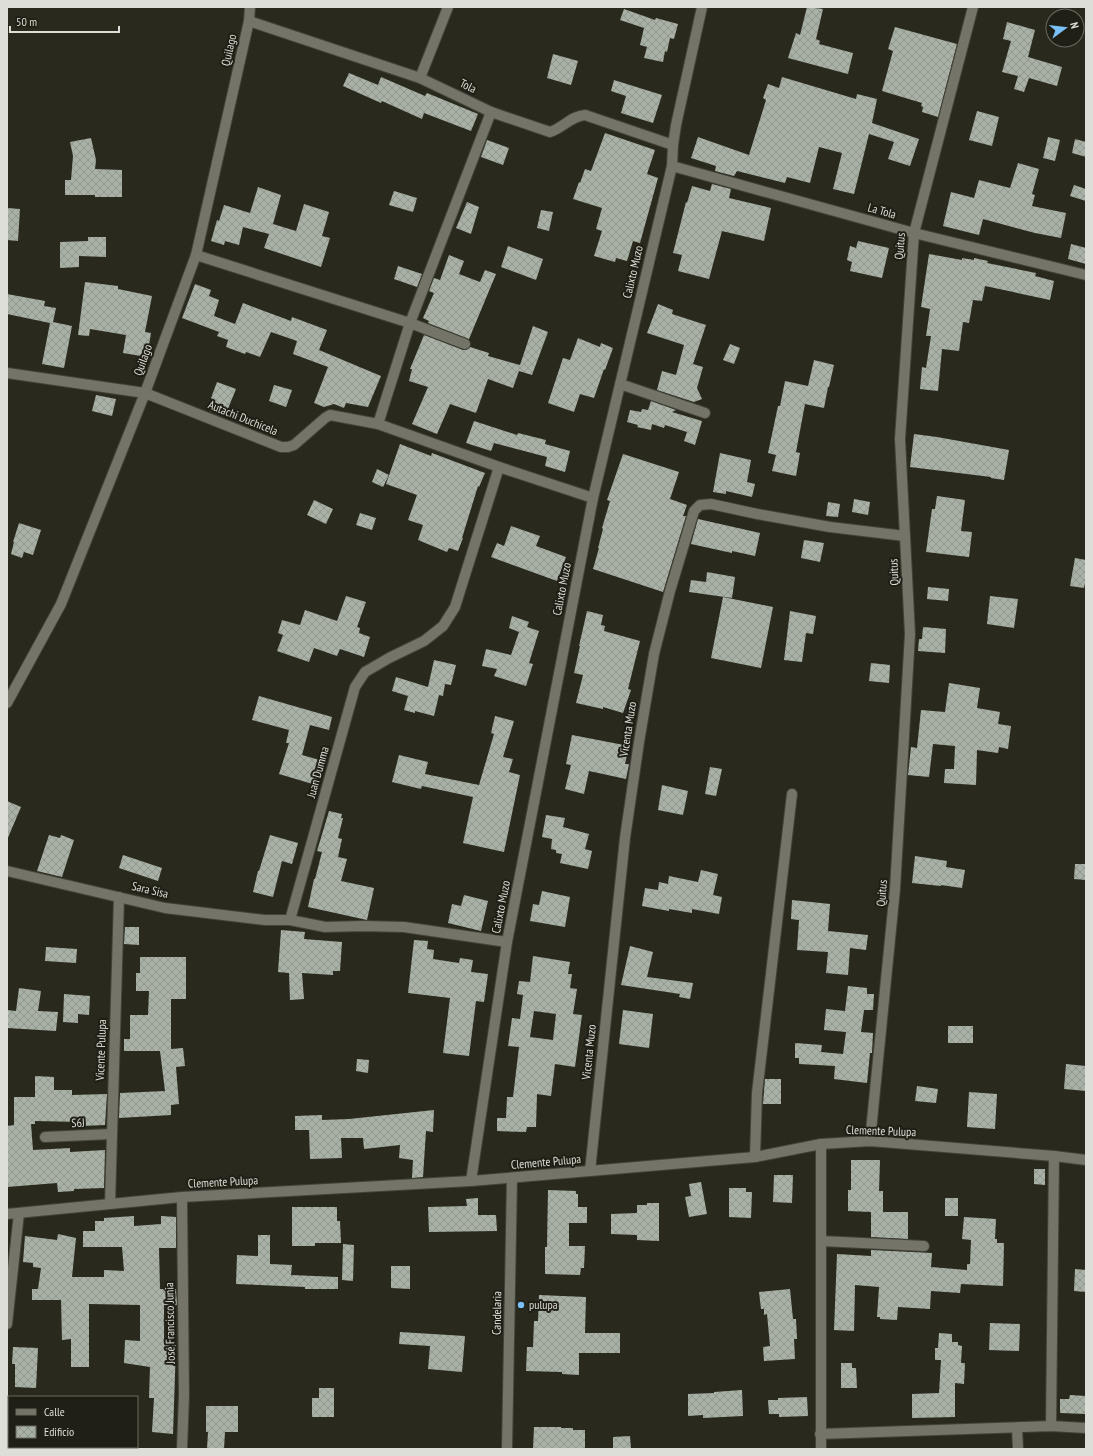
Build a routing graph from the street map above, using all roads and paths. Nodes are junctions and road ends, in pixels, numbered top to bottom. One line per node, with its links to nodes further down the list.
1 (250, 7): 5 (street, Quilago)
2 (448, 7): 6 (street)
3 (702, 7): 8 (street, Calixto Muzo)
4 (973, 7): 10 (street, Quitus)
5 (249, 21): 6 (street, Tola); 11 (street, Quilago)
6 (420, 78): 7 (street, Tola)
7 (491, 112): 8 (street, Tola); 13 (street)
8 (672, 145): 9 (street, Calixto Muzo)
9 (672, 166): 10 (street, La Tola); 16 (street, Calixto Muzo)
10 (914, 233): 12 (street, La Tola); 22 (street, Quitus)
11 (196, 255): 13 (street); 17 (street, Quilago)
12 (1086, 276)
13 (410, 322): 14 (street); 19 (street)
14 (465, 344)
15 (7, 373): 17 (street, Autachi Duchicela)
16 (620, 384): 18 (street); 21 (street, Calixto Muzo)
17 (145, 393): 19 (street, Autachi Duchicela); 23 (street, Quilago)
18 (705, 413)
19 (378, 424): 20 (street, Autachi Duchicela)
20 (499, 467): 21 (street, Autachi Duchicela); 27 (street, Juan Dumma)
21 (593, 498): 28 (street, Calixto Muzo)
22 (905, 536): 31 (street, Quitus); 36 (street, Vicenta Muzo)
23 (7, 703)
24 (792, 794): 34 (street)
25 (7, 871): 26 (street, Sara Sisa)
26 (119, 897): 27 (street, Sara Sisa); 29 (street, Vicente Pulupa)
27 (290, 920): 28 (street)
28 (507, 942): 38 (street, Calixto Muzo)
29 (111, 1134): 30 (street, S6J); 40 (street, Vicente Pulupa)
30 (46, 1137)
31 (870, 1141): 32 (street, Clemente Pulupa); 33 (street, Clemente Pulupa)
32 (821, 1144): 34 (street, Clemente Pulupa); 43 (street)
33 (1054, 1156): 35 (street, Clemente Pulupa); 46 (street)
34 (755, 1157): 36 (street, Clemente Pulupa)
35 (1086, 1160)
36 (590, 1171): 37 (street, Clemente Pulupa)
37 (512, 1178): 38 (street, Clemente Pulupa); 51 (street, Candelaria)
38 (471, 1181): 39 (street, Clemente Pulupa)
39 (182, 1197): 40 (street, Clemente Pulupa); 50 (street, José Francisco Junia)
40 (110, 1204): 41 (street, Clemente Pulupa)
41 (19, 1213): 42 (street, Clemente Pulupa); 45 (street)
42 (7, 1214)
43 (821, 1241): 44 (street); 49 (street)
44 (924, 1246)
45 (7, 1324)
46 (1051, 1426): 47 (street); 48 (street)
47 (1017, 1428): 49 (street); 53 (street)
48 (1086, 1428)
49 (820, 1434): 52 (street)
50 (182, 1449)
51 (507, 1449)
52 (820, 1449)
53 (1018, 1449)

